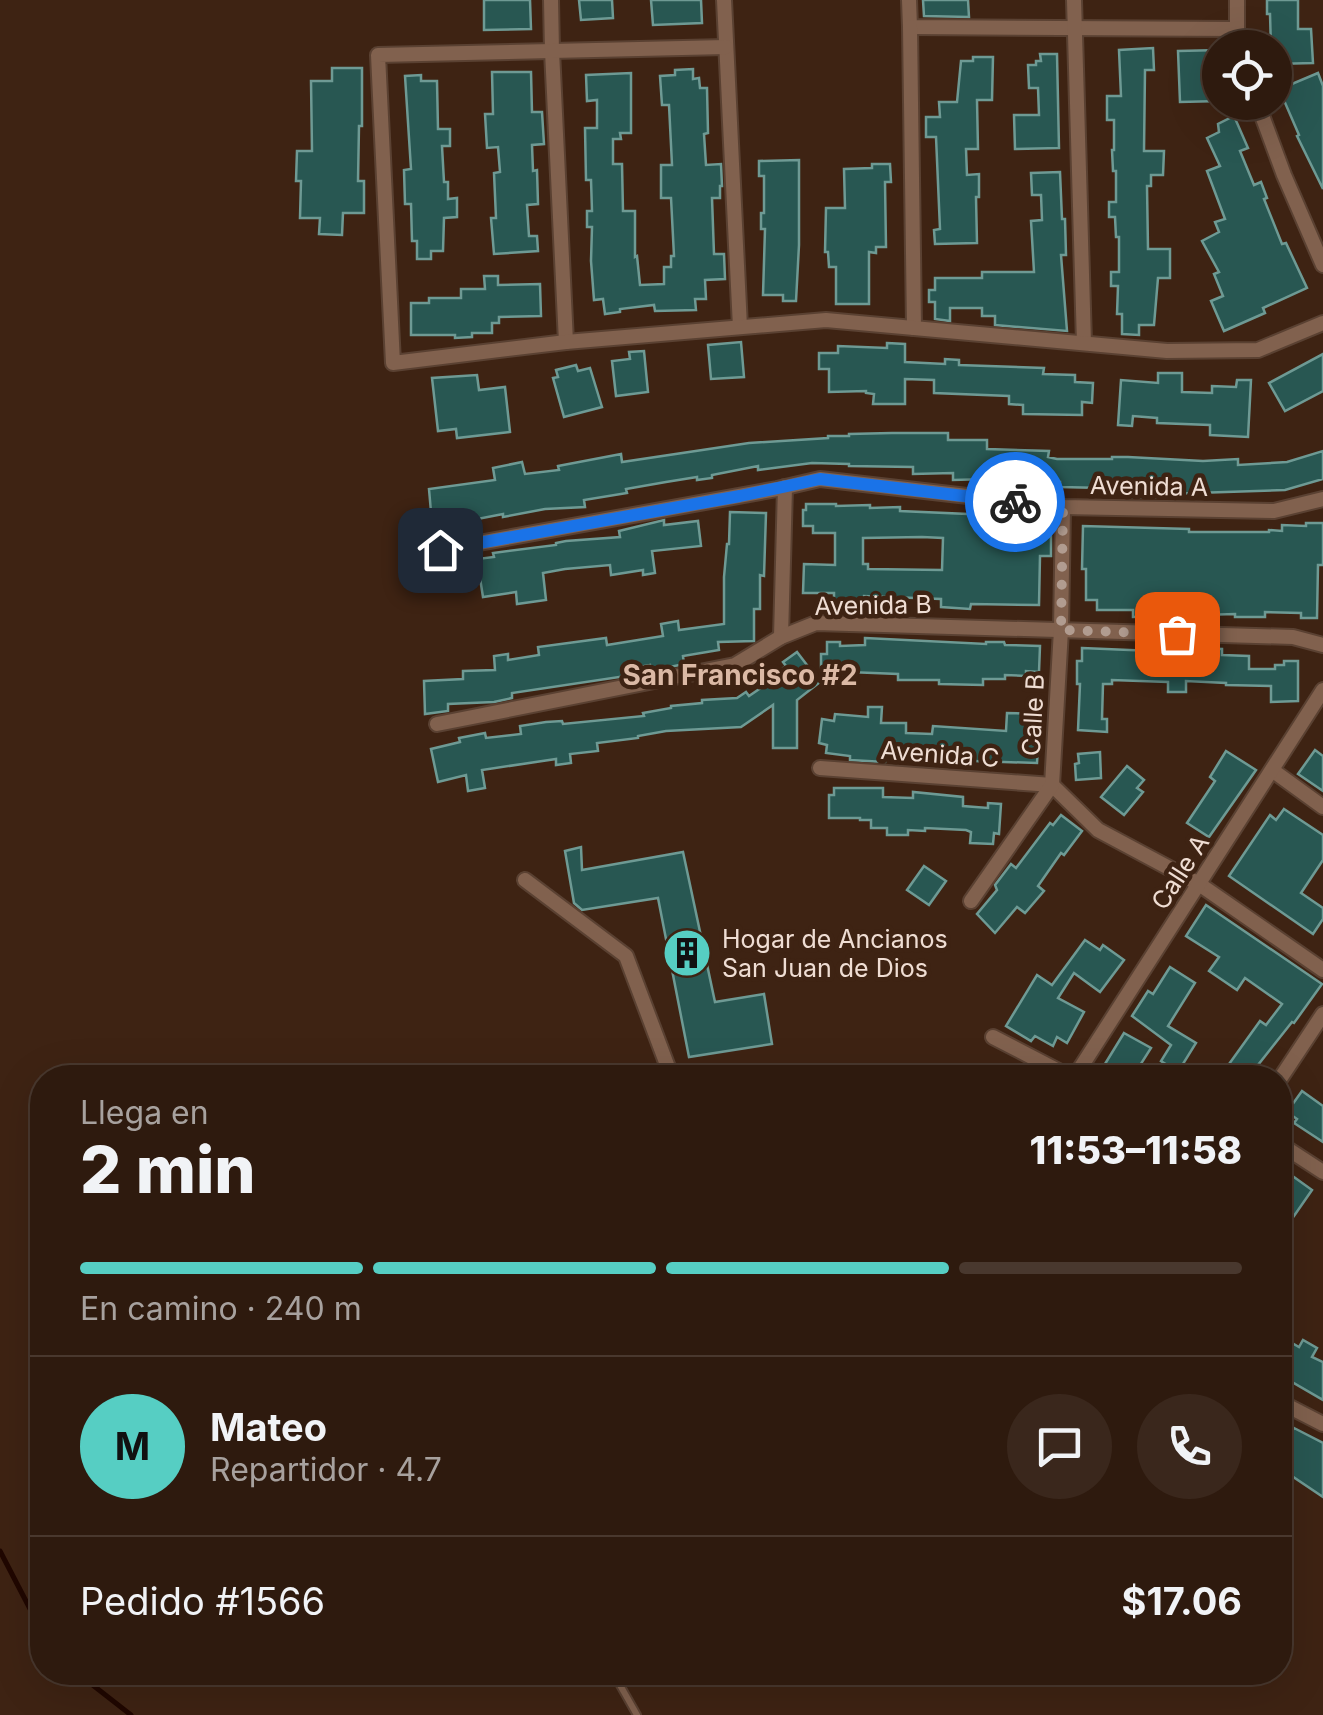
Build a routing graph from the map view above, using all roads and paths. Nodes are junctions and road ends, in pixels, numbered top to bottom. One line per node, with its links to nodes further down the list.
1 (552, 0): 10 (street)
2 (724, 0): 9 (street)
3 (908, 0): 6 (street)
4 (1074, 0): 7 (street)
5 (1237, 0): 8 (street)
6 (910, 27): 7 (street); 15 (street)
7 (1076, 28): 8 (street); 17 (street)
8 (1237, 29)
9 (726, 47): 10 (street); 14 (street)
10 (552, 51): 16 (street); 16 (street)
11 (1264, 120): 12 (street)
12 (1323, 264)
13 (1323, 323): 17 (street)
14 (740, 327): 15 (street); 16 (street)
15 (914, 328): 17 (street)
16 (566, 342)
17 (1084, 344)
18 (785, 487): 20 (street, Avenida A); 21 (street, Avenida A); 23 (street)
19 (1323, 498): 20 (street, Avenida A)
20 (1063, 507): 22 (street, Calle B)
21 (440, 550)
22 (1061, 630): 23 (street, Avenida B); 24 (street, Avenida B); 29 (street, Calle B)
23 (781, 636): 26 (street, Avenida B)
24 (1323, 645)
25 (1323, 690): 28 (street, Calle A)
26 (437, 724)
27 (820, 768): 29 (street, Avenida C)
28 (1272, 770): 30 (street); 32 (street, Calle A)
29 (1052, 785): 32 (street); 33 (street, Calle B)
30 (1323, 807)
31 (525, 880): 37 (street)
32 (1198, 884): 34 (street); 39 (street, Calle A)
33 (971, 901)
34 (1323, 970)
35 (1323, 1014): 40 (street)
36 (993, 1037): 38 (street)
37 (667, 1065)
38 (1048, 1065)
39 (1081, 1065)
40 (1289, 1065)
41 (1292, 1152): 42 (street)
42 (1323, 1172)
43 (1292, 1408): 44 (street)
44 (1323, 1424)
45 (620, 1685): 46 (lane)
46 (637, 1715)

